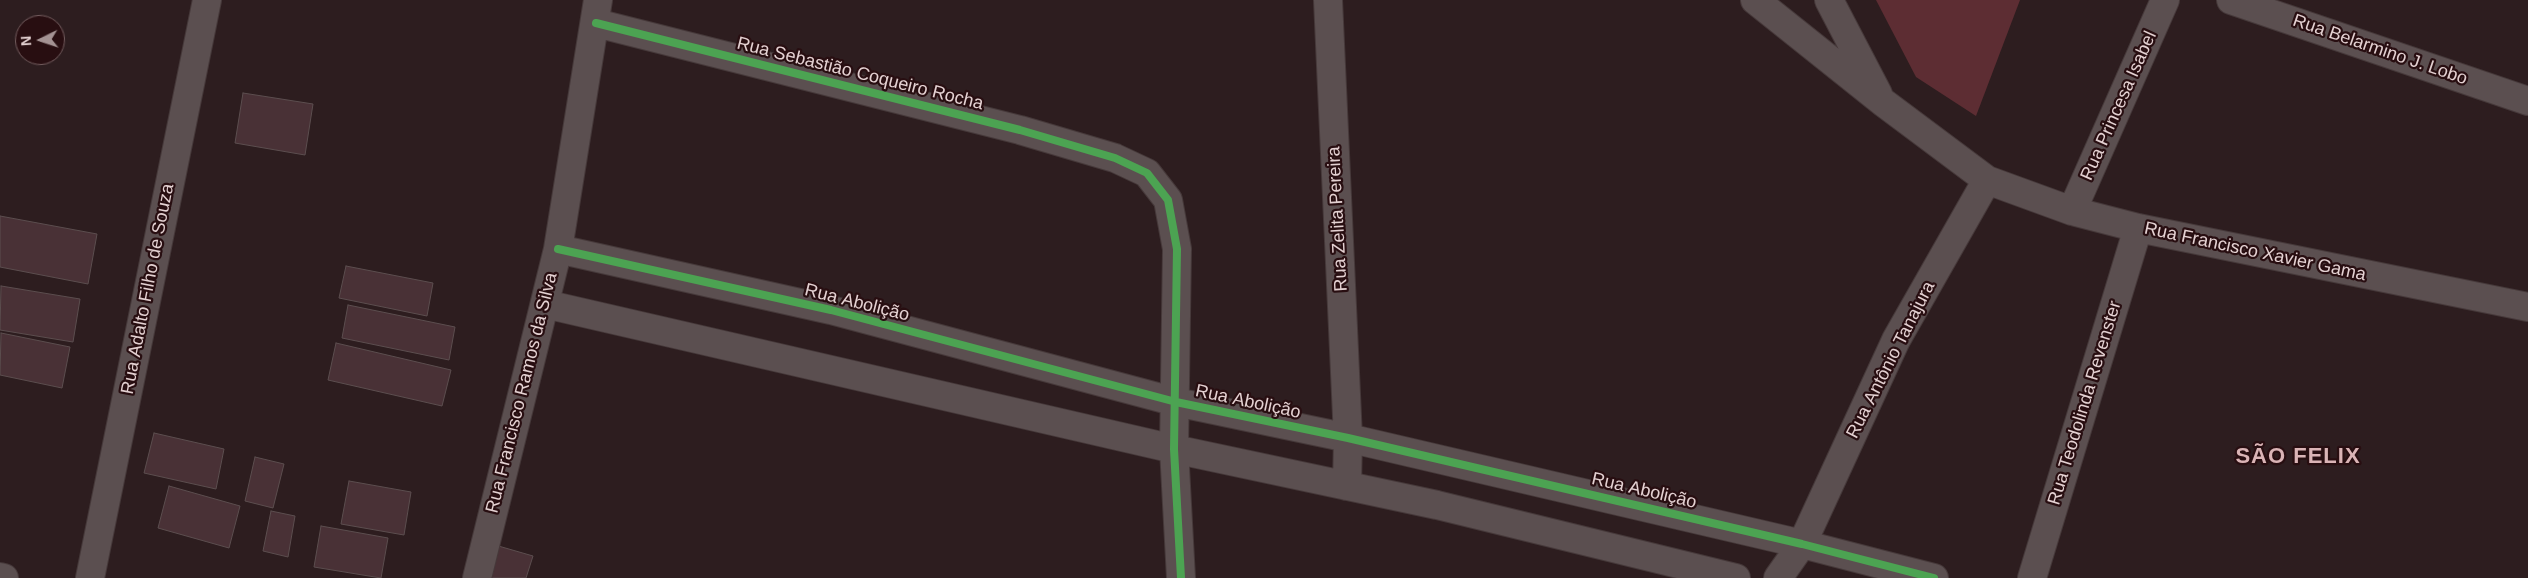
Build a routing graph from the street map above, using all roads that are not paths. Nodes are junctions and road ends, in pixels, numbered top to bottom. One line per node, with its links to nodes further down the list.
1 (207, 0): 23 (street, Rua Adalto Filho de Souza)
2 (1328, 0): 17 (street, Rua Zelita Pereira)
3 (1755, 0): 9 (street, Rua Francisco Xavier Gama)
4 (1829, 0): 9 (street)
5 (2165, 0): 11 (street, Rua Princesa Isabel)
6 (2231, 0): 8 (street, Rua Belarmino J. Lobo)
7 (597, 11): 13 (street, Rua Francisco Ramos da Silva); 16 (street, Rua Sebastião Coqueiro Rocha)
8 (2528, 101)
9 (1884, 104): 10 (street, Rua Francisco Xavier Gama)
10 (1987, 180): 11 (street, Rua Francisco Xavier Gama); 20 (street, Rua Antônio Tanajura)
11 (2072, 211): 12 (street, Rua Francisco Xavier Gama)
12 (2138, 228): 15 (street, Rua Francisco Xavier Gama); 29 (street, Rua Teodolinda Revenster)
13 (558, 249): 14 (street, Rua Francisco Ramos da Silva); 16 (street, Rua Abolição)
14 (544, 304): 18 (street); 24 (street, Rua Francisco Ramos da Silva)
15 (2528, 307)
16 (1176, 402): 17 (street, Rua Abolição); 18 (street, Rua Sebastião Coqueiro Rocha)
17 (1348, 438): 19 (street, Rua Zelita Pereira); 20 (street, Rua Abolição)
18 (1174, 449): 19 (street); 25 (street, Rua Sebastião Coqueiro Rocha)
19 (1347, 486): 26 (street)
20 (1802, 544): 27 (street, Rua Antônio Tanajura); 28 (street, Rua Abolição)
21 (0, 577): 22 (street)
22 (4, 578)
23 (90, 578)
24 (477, 578)
25 (1181, 578)
26 (1736, 578)
27 (1778, 578)
28 (1934, 578)
29 (2032, 578)

